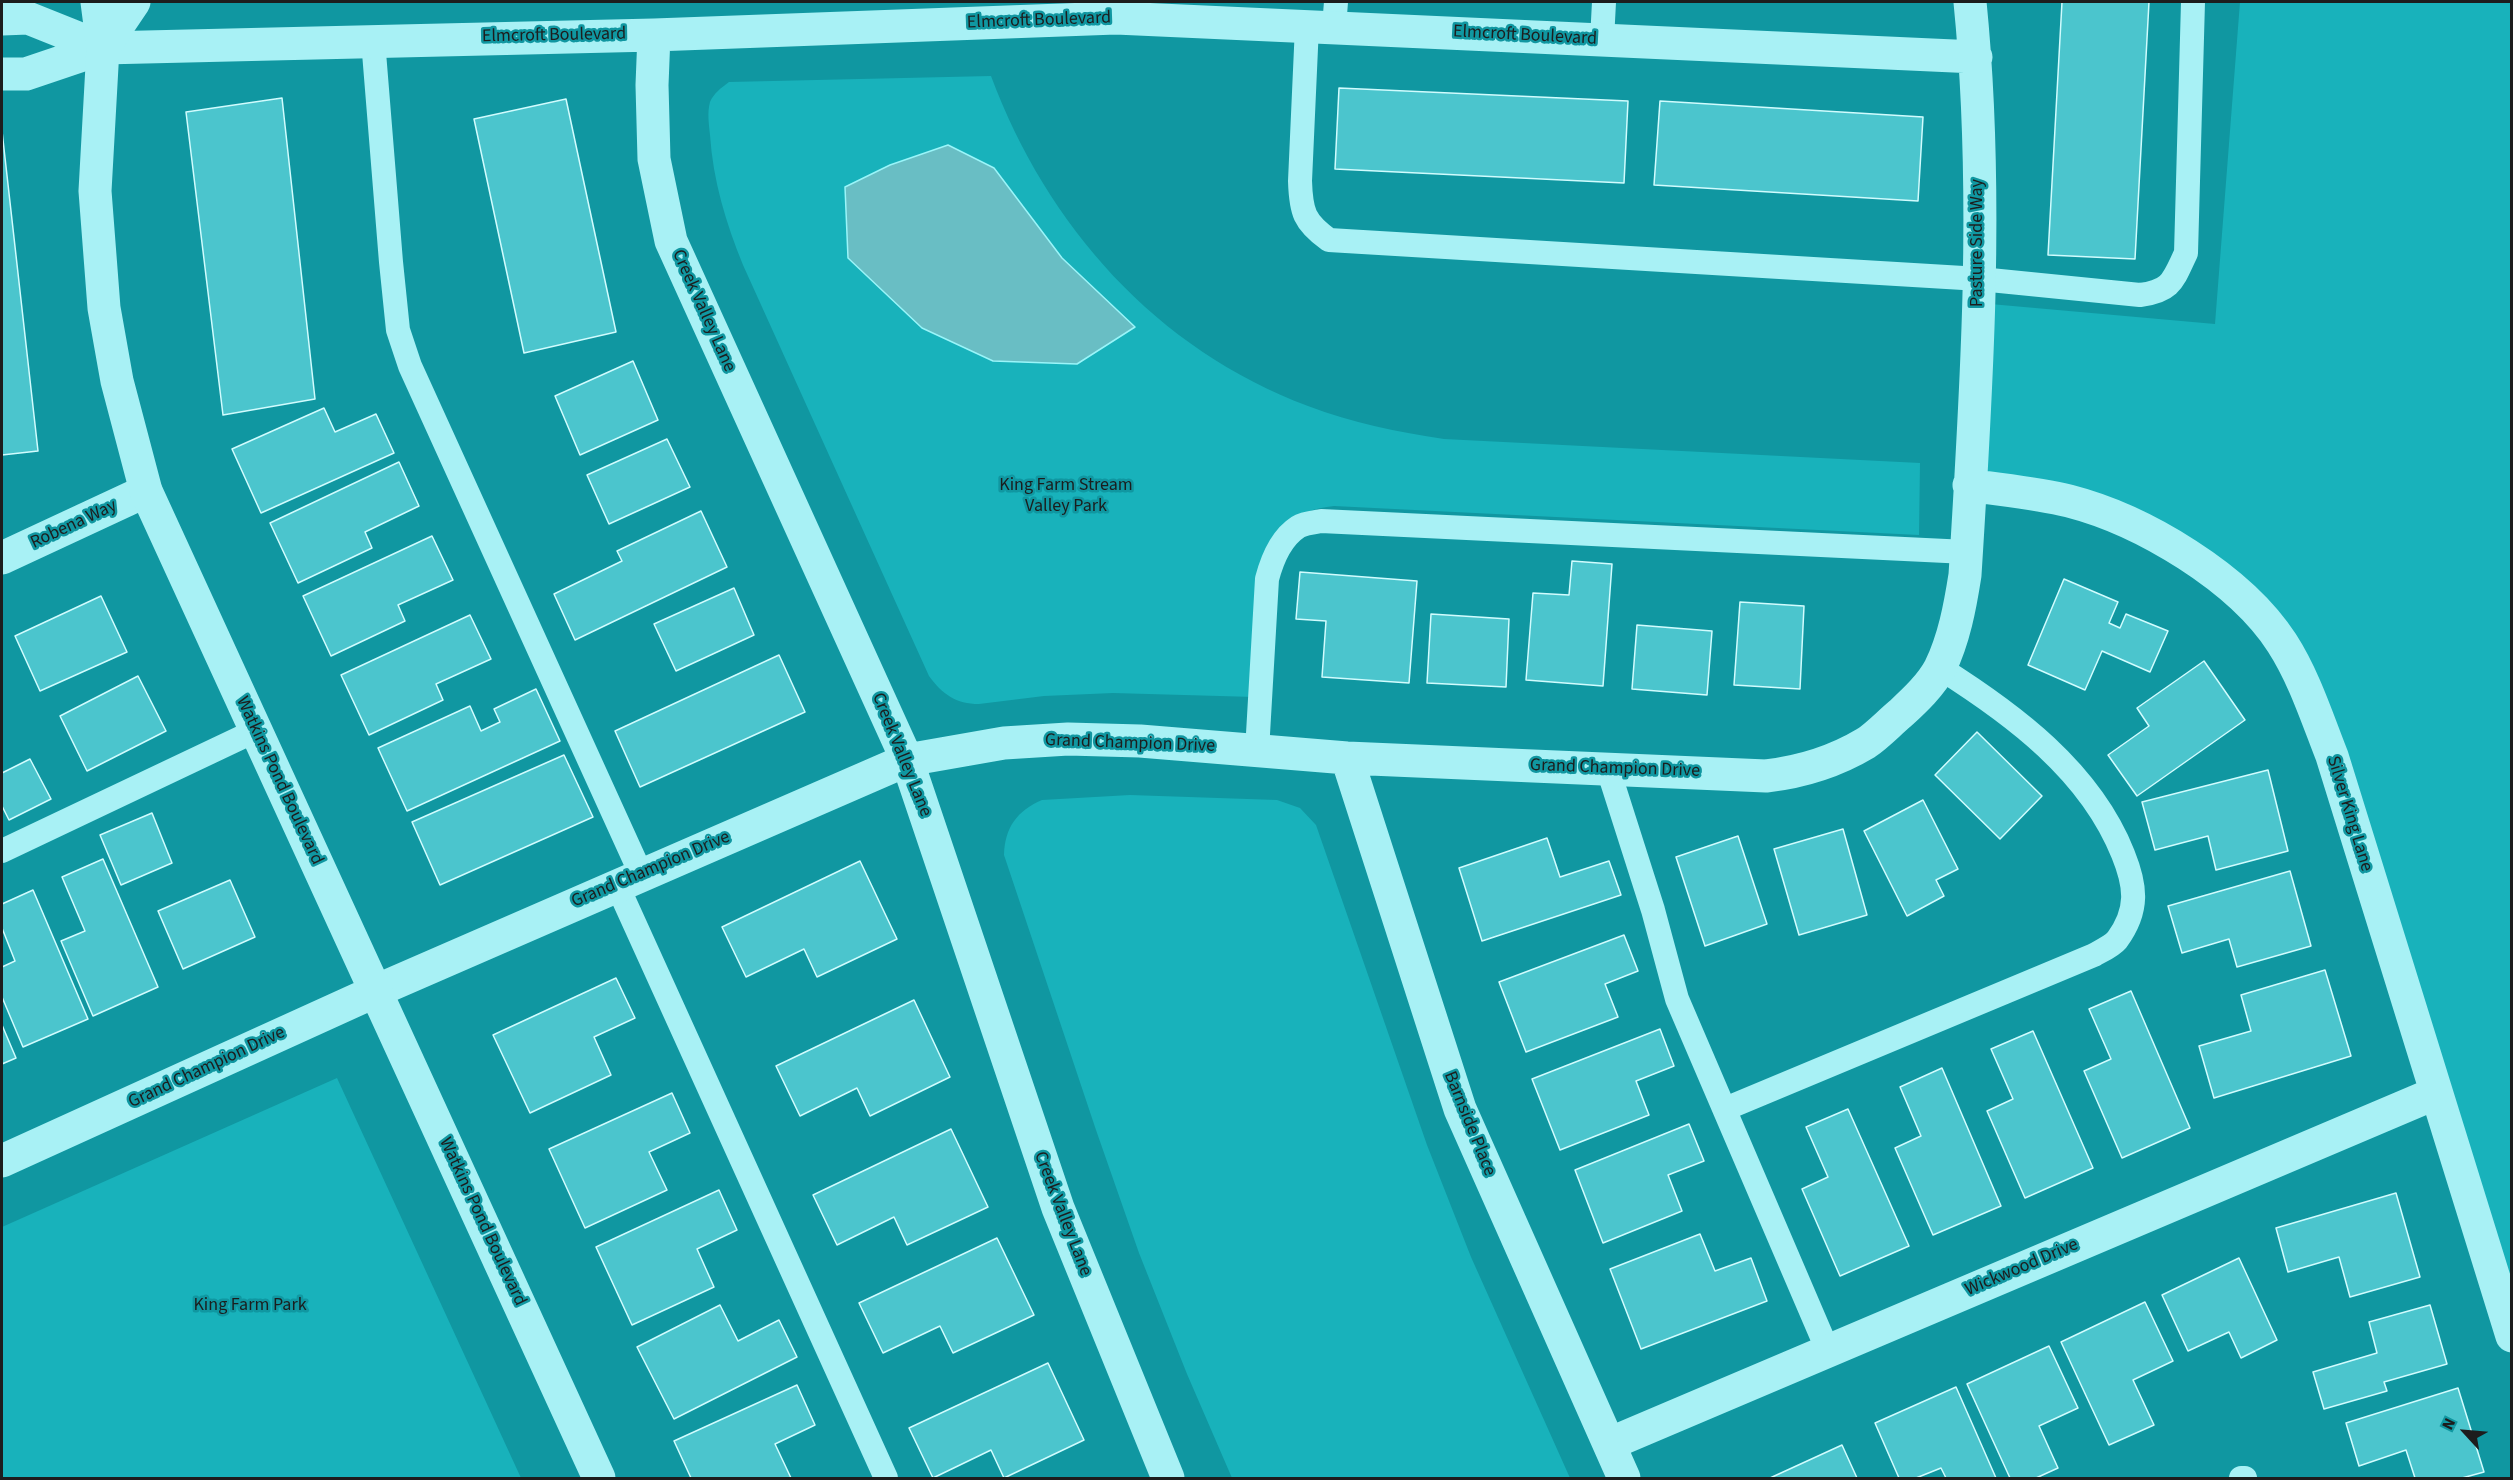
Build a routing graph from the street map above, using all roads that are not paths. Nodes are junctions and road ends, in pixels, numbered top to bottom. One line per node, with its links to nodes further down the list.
1 (97, 2): 12 (street, Watkins Pond Boulevard)
2 (134, 2): 12 (street)
3 (1604, 2): 11 (lane)
4 (1970, 2): 13 (street, Pasture Side Way)
5 (2193, 2): 15 (lane)
6 (1117, 10): 7 (street, Elmcroft Boulevard); 9 (street, Elmcroft Boulevard)
7 (1326, 18): 11 (street, Elmcroft Boulevard); 15 (lane)
8 (2, 19): 12 (street, Elmcroft Boulevard)
9 (654, 35): 10 (street, Elmcroft Boulevard); 24 (street, Creek Valley Lane)
10 (373, 40): 12 (street, Elmcroft Boulevard); 27 (lane)
11 (1602, 40): 13 (street, Elmcroft Boulevard)
12 (103, 48): 14 (street, Elmcroft Boulevard); 17 (street, Watkins Pond Boulevard)
13 (1976, 57): 15 (street, Pasture Side Way)
14 (2, 74)
15 (1980, 279): 16 (street, Pasture Side Way)
16 (1969, 485): 18 (street, Grand Champion Drive); 29 (street, Silver King Lane)
17 (146, 491): 19 (street, Robena Way); 21 (street, Watkins Pond Boulevard)
18 (1967, 552): 20 (street, Grand Champion Drive); 22 (lane)
19 (2, 558)
20 (1940, 668): 25 (street, Grand Champion Drive); 30 (lane)
21 (256, 730): 26 (lane); 28 (street, Watkins Pond Boulevard)
22 (1257, 751): 23 (street, Grand Champion Drive); 24 (street, Grand Champion Drive)
23 (1347, 758): 25 (street, Grand Champion Drive); 34 (street, Barnside Place)
24 (907, 760): 27 (street, Grand Champion Drive); 37 (street, Creek Valley Lane)
25 (1608, 769): 30 (lane)
26 (2, 850)
27 (629, 879): 28 (street, Grand Champion Drive); 36 (lane)
28 (376, 991): 31 (street, Grand Champion Drive); 35 (street, Watkins Pond Boulevard)
29 (2436, 1093): 32 (street, Silver King Lane); 33 (street, Wickwood Drive)
30 (1725, 1109): 33 (lane)
31 (2, 1161)
32 (2511, 1336)
33 (1828, 1351): 34 (street, Wickwood Drive)
34 (1609, 1444): 38 (street, Barnside Place)
35 (599, 1479)
36 (886, 1479)
37 (1168, 1479)
38 (1624, 1479)

